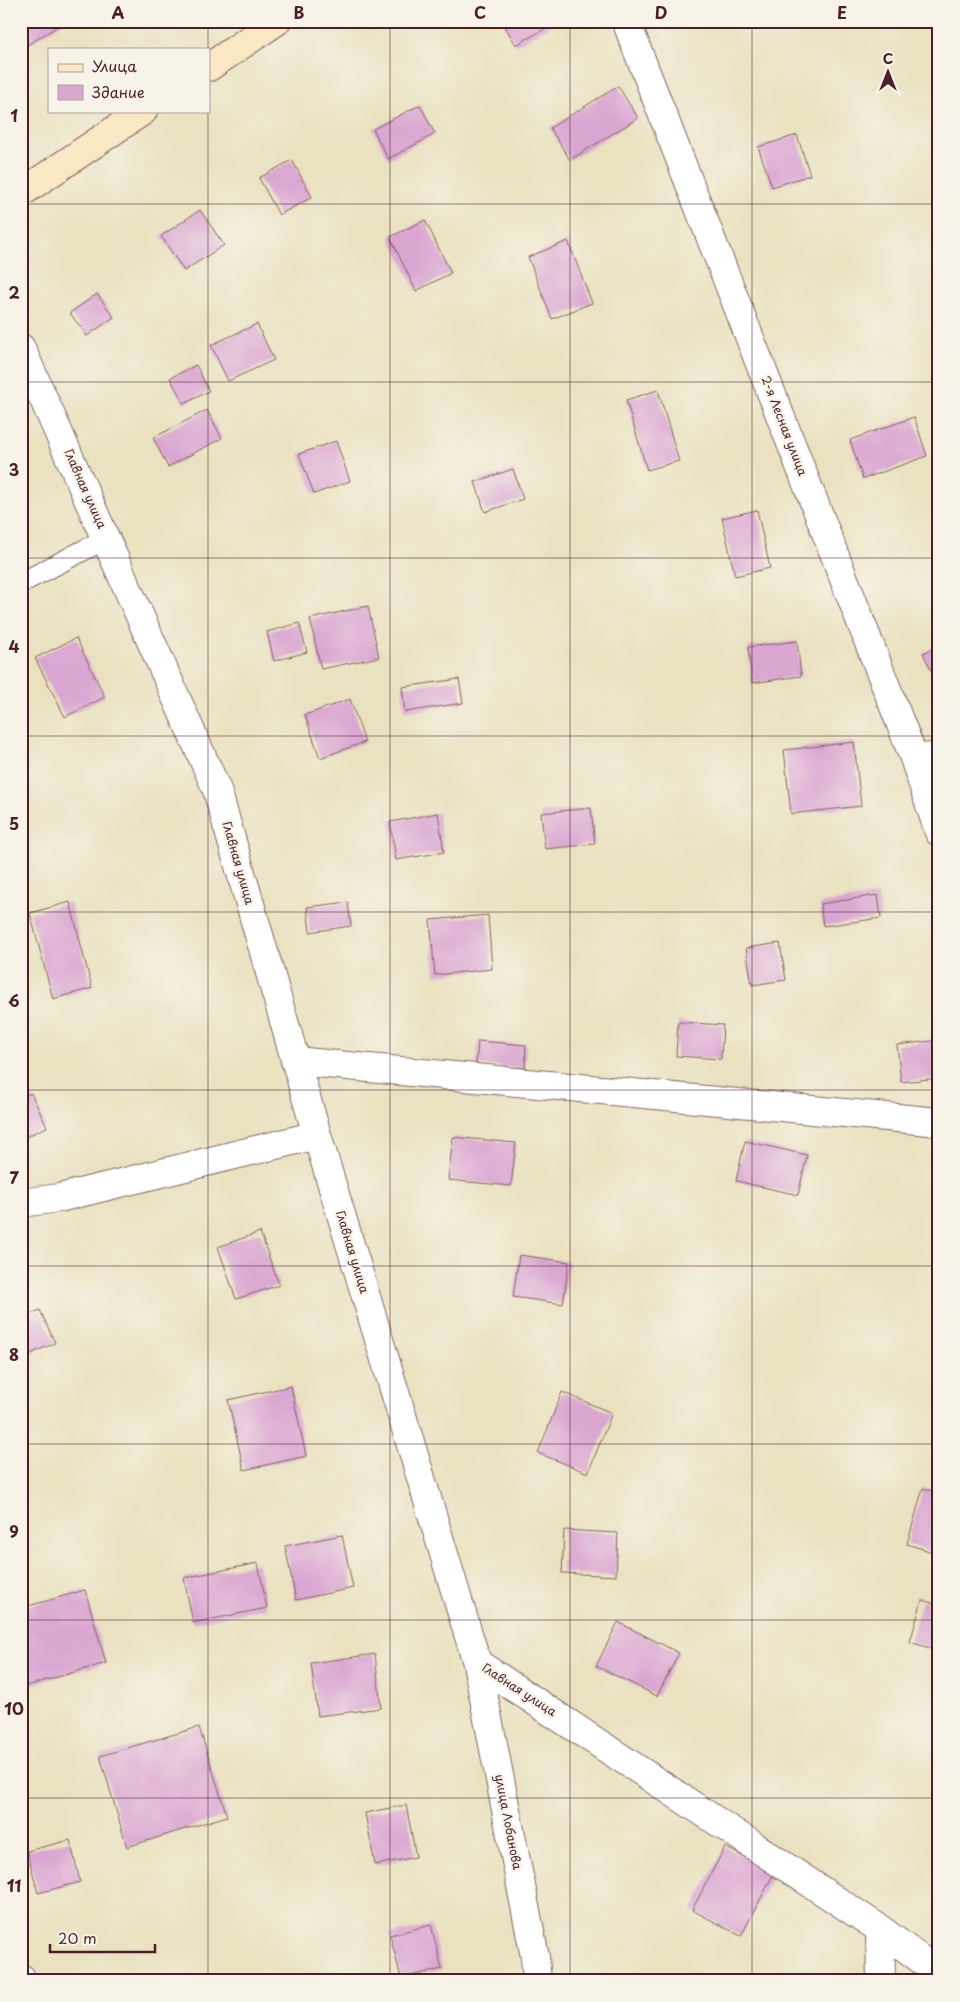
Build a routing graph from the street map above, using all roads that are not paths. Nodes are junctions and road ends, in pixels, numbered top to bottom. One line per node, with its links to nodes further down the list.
1 (277, 21): 3 (street)
2 (626, 21): 9 (street, 2-я Лесная улица)
3 (210, 66)
4 (142, 112): 5 (street)
5 (21, 193)
6 (21, 348): 7 (street, Главная улица)
7 (107, 538): 8 (lane); 11 (street, Главная улица)
8 (21, 584)
9 (926, 757): 10 (street, 2-я Лесная улица)
10 (939, 832)
11 (296, 1061): 12 (street); 13 (street, Главная улица)
12 (939, 1122)
13 (317, 1135): 14 (street); 15 (street, Главная улица)
14 (21, 1203)
15 (477, 1663): 16 (street, Главная улица); 18 (street, улица Лобанова)
16 (880, 1929): 17 (street, Главная улица); 19 (street)
17 (939, 1973)
18 (537, 1981)
19 (881, 1981)

